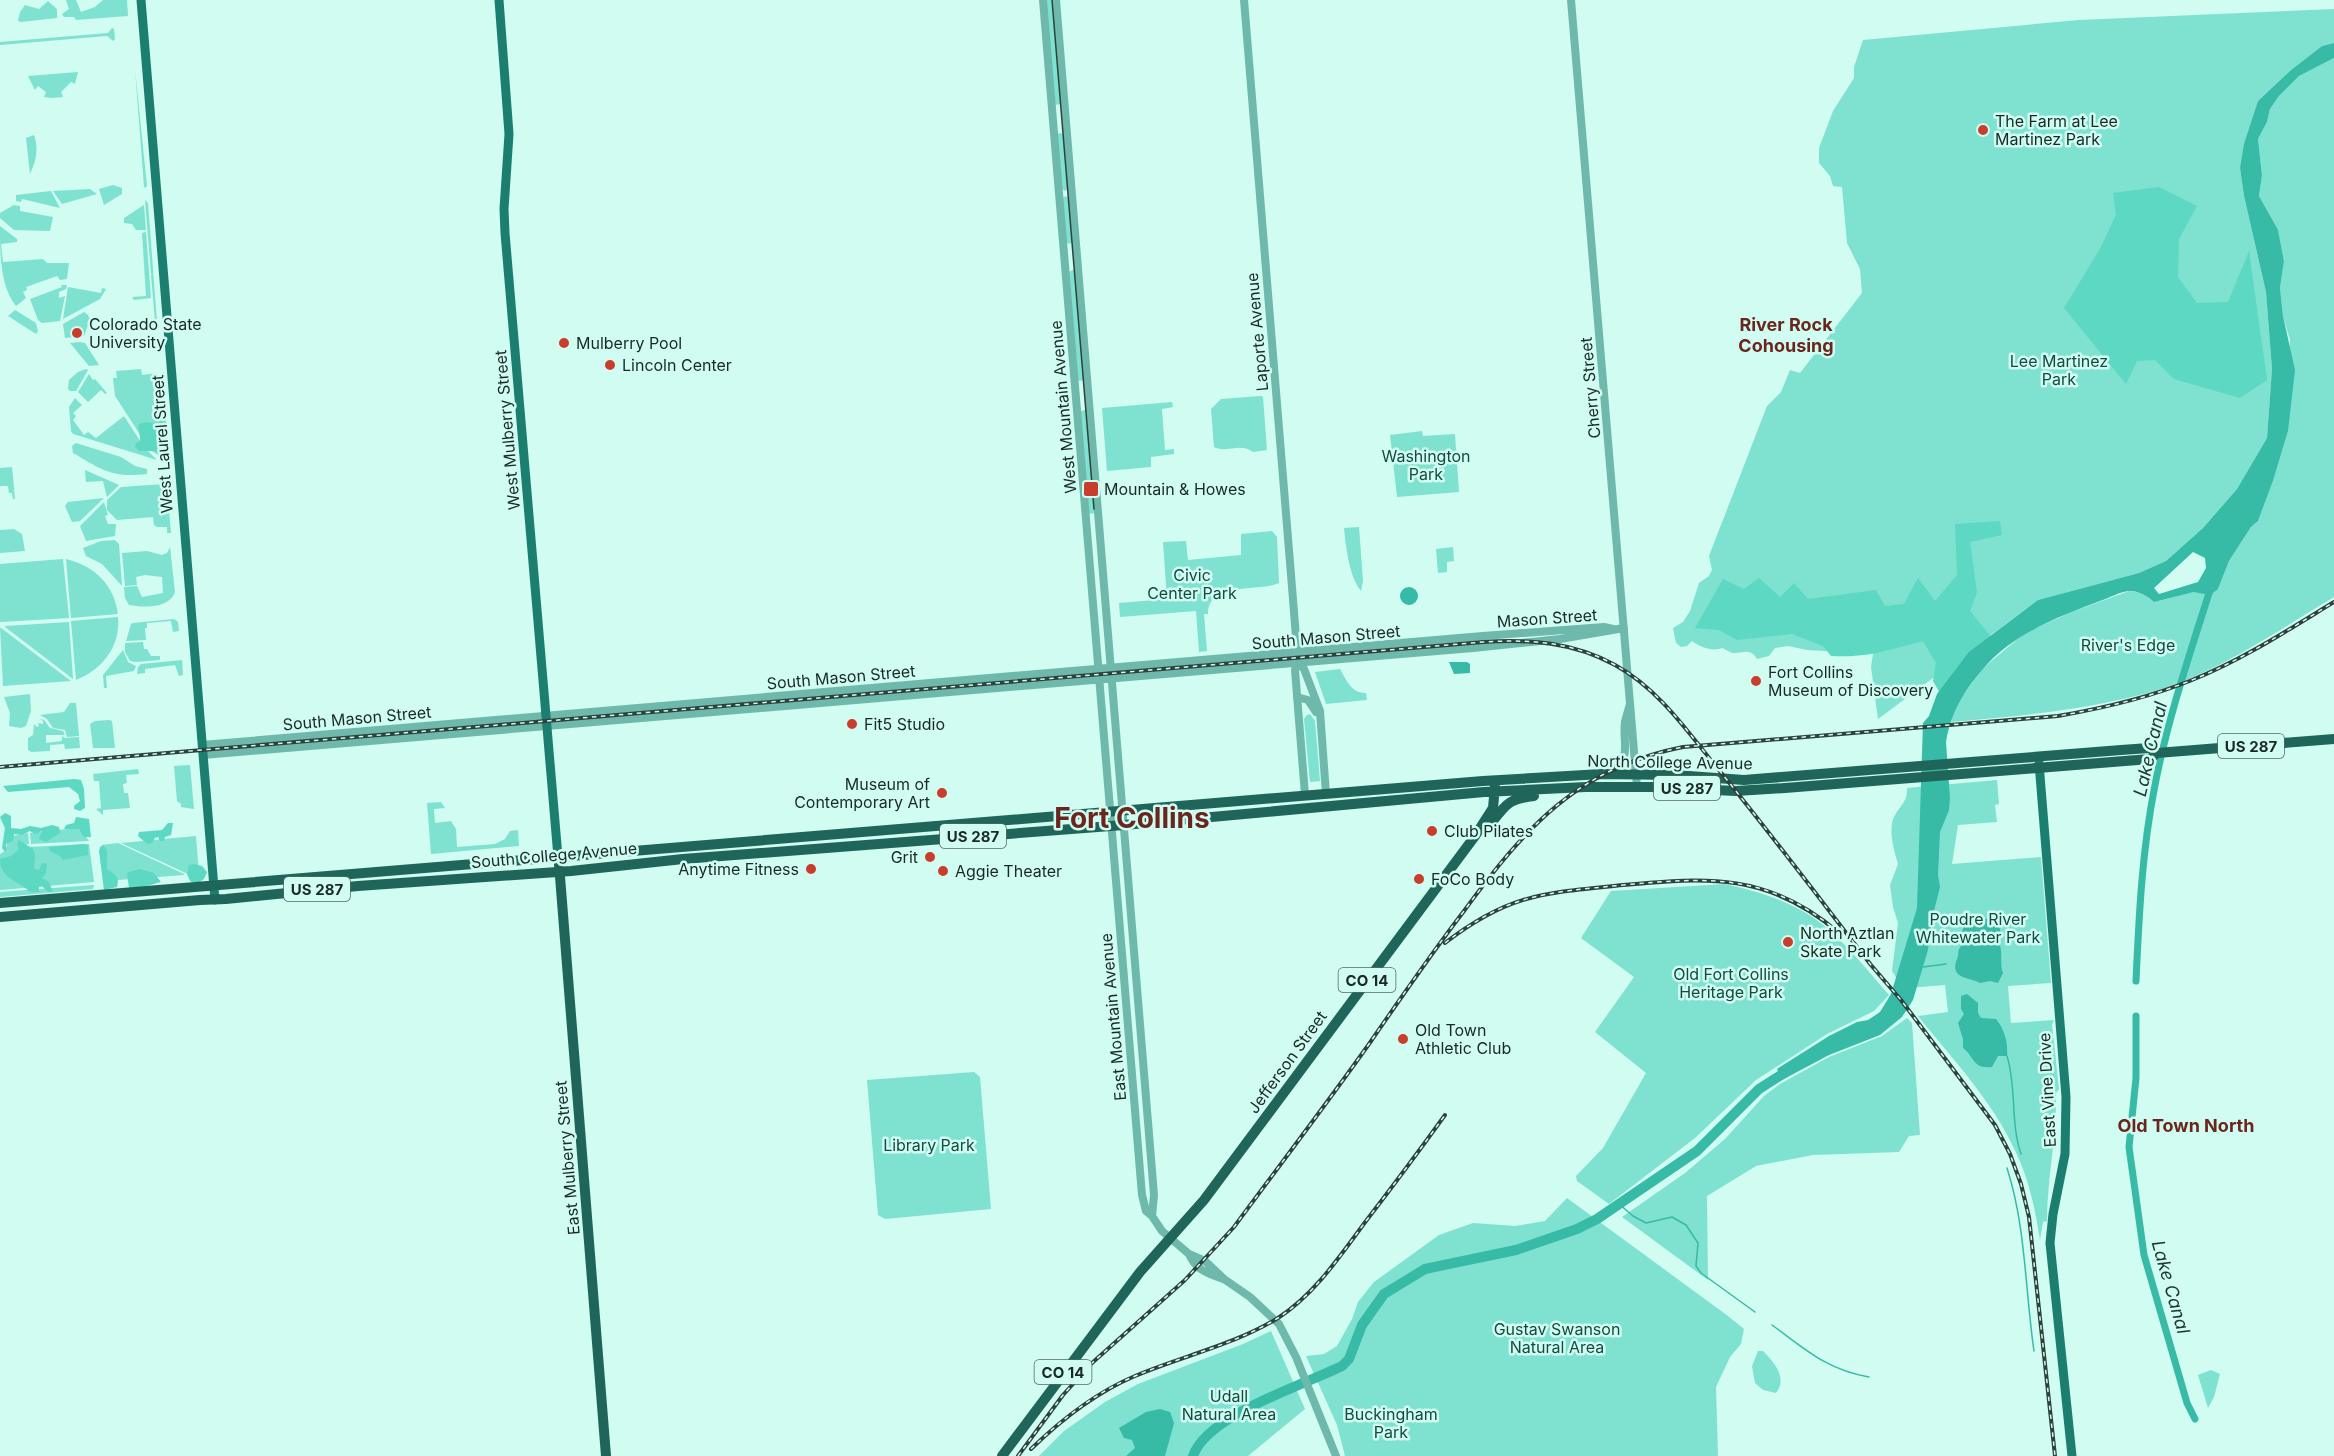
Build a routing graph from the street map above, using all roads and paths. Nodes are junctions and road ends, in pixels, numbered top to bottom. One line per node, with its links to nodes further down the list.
1 (141, 0): 21 (main road, West Laurel Street)
2 (499, 0): 18 (main road, West Mulberry Street)
3 (1043, 0): 13 (street, West Mountain Avenue)
4 (1056, 0): 12 (street, West Mountain Avenue)
5 (1244, 0): 10 (street, Laporte Avenue)
6 (1571, 0): 7 (street, Cherry Street)
7 (1624, 628): 8 (street, Mason Street); 17 (street, Cherry Street)
8 (1612, 629): 9 (street, Mason Street); 11 (street, Mason Street)
9 (1483, 636): 10 (street, South Mason Street)
10 (1297, 652): 11 (street, Laporte Avenue); 12 (street, South Mason Street)
11 (1298, 662): 14 (street, South Mason Street); 16 (street, Laporte Avenue); 20 (street, Laporte Avenue)
12 (1112, 667): 13 (street, South Mason Street); 14 (street, West Mountain Avenue)
13 (1098, 669): 15 (street, West Mountain Avenue); 18 (street, South Mason Street)
14 (1112, 677): 15 (street, South Mason Street); 32 (street, West Mountain Avenue)
15 (1099, 678): 18 (street, South Mason Street); 33 (street, West Mountain Avenue)
16 (1297, 698): 20 (street); 31 (street, Laporte Avenue)
17 (1630, 703): 25 (street); 26 (street, Cherry Street)
18 (547, 720): 21 (street, South Mason Street); 22 (street, South Mason Street); 37 (main road, West Mulberry Street)
19 (2334, 739): 23 (highway, North College Avenue / US 287)
20 (1323, 742): 30 (street, Laporte Avenue)
21 (202, 745): 22 (main road, West Laurel Street)
22 (203, 755): 42 (main road, West Laurel Street)
23 (2039, 762): 24 (highway, North College Avenue / US 287); 54 (main road, East Vine Drive)
24 (1900, 773): 26 (highway, North College Avenue / US 287); 28 (highway, North College Avenue / US 287)
25 (1606, 774): 26 (highway, North College Avenue / US 287); 27 (highway, North College Avenue / US 287)
26 (1637, 774): 28 (street, Cherry Street)
27 (1495, 786): 29 (highway, North College Avenue / US 287); 30 (highway, North College Avenue / US 287); 35 (highway, North College Avenue / US 287); 36 (highway, Jefferson Street / CO 14)
28 (1637, 787): 29 (highway, North College Avenue / US 287)
29 (1560, 788): 36 (highway, CO 14)
30 (1326, 794): 31 (highway, North College Avenue / US 287)
31 (1305, 795): 32 (highway, North College Avenue / US 287)
32 (1122, 810): 33 (highway, North College Avenue / US 287); 35 (street, East Mountain Avenue)
33 (1110, 812): 34 (street, East Mountain Avenue); 37 (highway, South College Avenue / US 287)
34 (1111, 825): 35 (highway, North College Avenue / US 287); 40 (highway, South College Avenue / US 287); 49 (street, East Mountain Avenue)
35 (1124, 825): 49 (street, East Mountain Avenue)
36 (1475, 836): 50 (highway, Jefferson Street / CO 14)
37 (558, 858): 38 (highway, South College Avenue / US 287); 40 (highway, East Mulberry Street)
38 (471, 865): 39 (highway, South College Avenue / US 287); 41 (highway)
39 (418, 868): 42 (highway, South College Avenue / US 287); 43 (highway)
40 (559, 871): 41 (highway, South College Avenue / US 287); 51 (highway, East Mulberry Street)
41 (418, 881): 43 (highway, South College Avenue / US 287)
42 (214, 885): 44 (highway, South College Avenue / US 287); 45 (main road, West Laurel Street)
43 (358, 886): 45 (highway, South College Avenue / US 287)
44 (98, 894): 46 (highway, South College Avenue / US 287); 47 (highway)
45 (215, 900): 47 (highway, South College Avenue / US 287)
46 (0, 903)
47 (76, 910): 48 (highway, South College Avenue / US 287)
48 (0, 917)
49 (1152, 1216): 50 (street, East Mountain Avenue)
50 (1171, 1238): 52 (highway, CO 14); 53 (street, East Mountain Avenue)
51 (606, 1456)
52 (1002, 1456)
53 (1336, 1456)
54 (2072, 1456)

